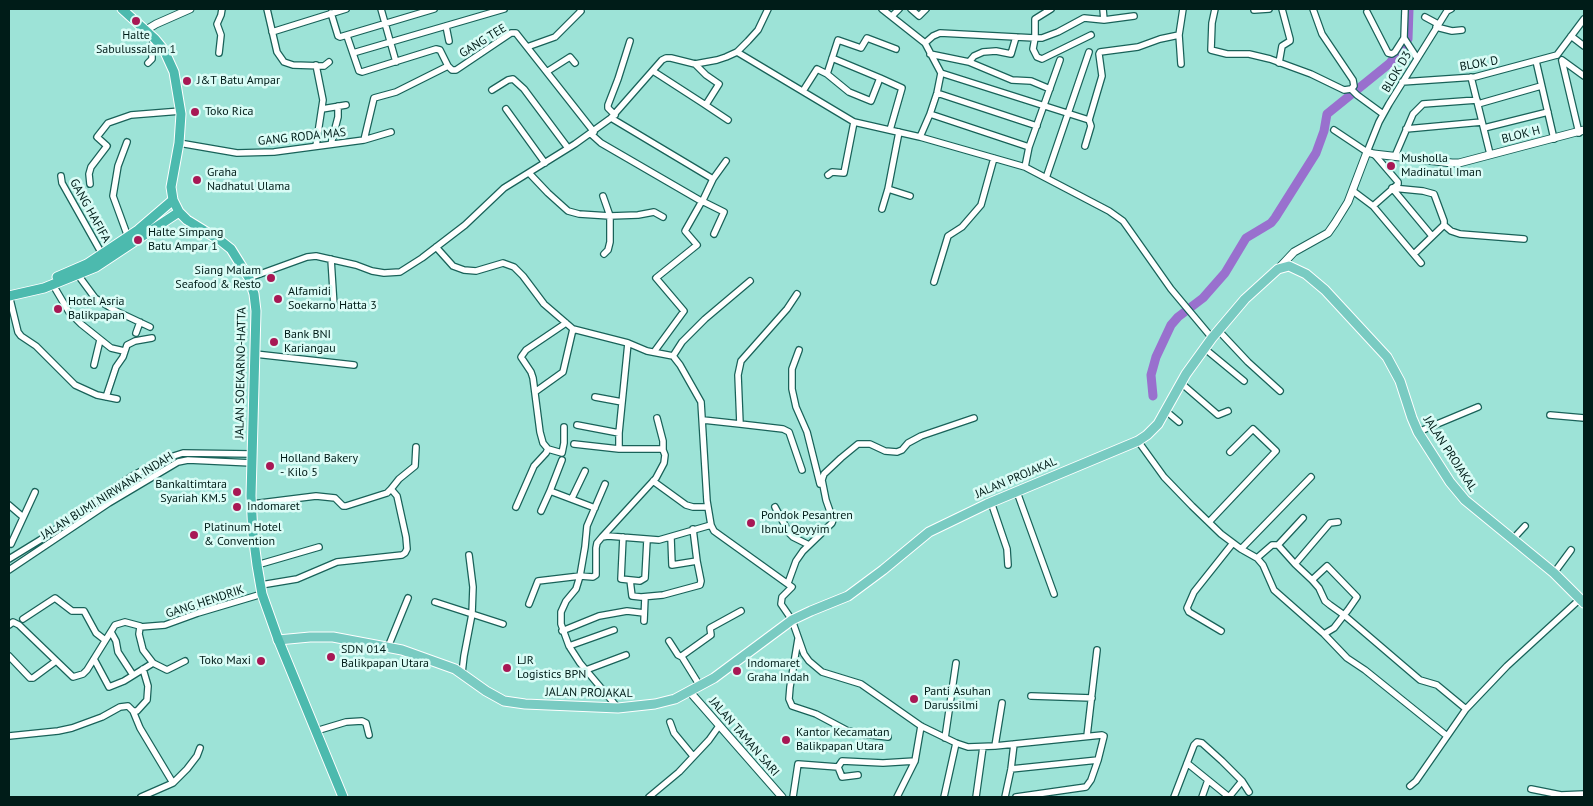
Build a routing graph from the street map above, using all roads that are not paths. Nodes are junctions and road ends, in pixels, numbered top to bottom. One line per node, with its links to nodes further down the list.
1 (122, 9): 37 (highway)
2 (190, 9): 37 (street)
3 (222, 9): 57 (street)
4 (267, 9): 39 (street)
5 (346, 9): 27 (street)
6 (381, 9): 34 (street)
7 (434, 9): 34 (street)
8 (504, 9): 35 (street)
9 (580, 9): 53 (street)
10 (768, 9): 55 (street)
11 (882, 9): 28 (street)
12 (899, 9): 28 (street)
13 (911, 9): 14 (street)
14 (926, 9)
15 (1051, 9): 45 (street)
16 (1087, 9): 31 (street)
17 (1103, 9): 33 (street)
18 (1182, 9): 42 (street)
19 (1215, 9): 71 (street)
20 (1269, 9): 25 (street)
21 (1282, 9): 71 (street)
22 (1313, 9): 88 (street)
23 (1405, 9): 49 (street)
24 (1450, 9): 36 (street, BLOK D3)
25 (1254, 10)
26 (1367, 12): 49 (street)
27 (331, 14): 39 (street); 41 (street)
28 (892, 16): 51 (street)
29 (1134, 16): 33 (street)
30 (1425, 17): 36 (street)
31 (1089, 18): 33 (street); 45 (street)
32 (1584, 19): 43 (street)
33 (1104, 20)
34 (385, 23): 41 (street); 50 (street)
35 (446, 26): 47 (street); 50 (street)
36 (1437, 26): 38 (street); 62 (street, BLOK D3)
37 (146, 30): 46 (highway)
38 (1462, 30)
39 (272, 32): 74 (street)
40 (1091, 35): 45 (street)
41 (347, 36): 58 (street, GANG TEE)
42 (1179, 36): 73 (street); 104 (street)
43 (1571, 36): 52 (street); 60 (street)
44 (1016, 37): 45 (street); 51 (street); 68 (street)
45 (1035, 38)
46 (156, 40): 69 (street); 97 (highway)
47 (449, 41)
48 (630, 41): 102 (street)
49 (1406, 41): 62 (street)
50 (391, 42): 58 (street); 67 (street)
51 (925, 43): 59 (street)
52 (1584, 46)
53 (527, 47): 75 (street, GANG TEE); 76 (street, GANG TEE)
54 (896, 49): 61 (street)
55 (736, 52): 72 (street); 87 (street)
56 (1089, 52): 100 (street)
57 (219, 53)
58 (353, 53): 67 (street, GANG TEE)
59 (930, 54): 68 (street); 78 (street)
60 (1557, 55): 64 (street, BLOK D); 65 (street)
61 (832, 58): 79 (street); 82 (street)
62 (1417, 58): 83 (street, BLOK D3)
63 (1060, 60): 85 (street)
64 (1536, 61): 81 (street, BLOK D); 84 (street)
65 (1562, 61): 80 (street); 111 (street)
66 (329, 62): 74 (street)
67 (396, 62): 75 (street, GANG TEE)
68 (969, 62): 85 (street)
69 (148, 63)
70 (575, 63): 76 (street)
71 (1279, 63): 88 (street)
72 (695, 64): 77 (street); 91 (street)
73 (1181, 64)
74 (316, 65): 96 (street)
75 (448, 66): 117 (street, GANG RODA MAS)
76 (548, 71): 114 (street, GANG TEE)
77 (653, 71): 91 (street); 102 (street)
78 (941, 73): 89 (street); 93 (street)
79 (827, 74): 82 (street); 87 (street)
80 (1584, 76)
81 (1471, 77): 83 (street, BLOK D); 90 (street)
82 (880, 78): 109 (street)
83 (1402, 82): 101 (street, BLOK D3)
84 (1541, 86): 90 (street); 98 (street)
85 (1050, 88): 93 (street)
86 (492, 90): 124 (street)
87 (803, 91): 105 (street)
88 (1354, 92): 101 (street)
89 (937, 93): 99 (street); 107 (street)
90 (1477, 102): 106 (street); 108 (street)
91 (704, 104): 103 (street)
92 (346, 105): 94 (street)
93 (1044, 105): 100 (street); 107 (street)
94 (338, 106): 96 (street); 120 (street)
95 (506, 108): 130 (street)
96 (322, 109): 121 (street)
97 (181, 111): 119 (highway); 137 (street)
98 (1548, 112): 106 (street); 116 (street)
99 (930, 114): 115 (street); 123 (street)
100 (1068, 114): 104 (street); 135 (street)
101 (1383, 114): 125 (street, BLOK D3)
102 (613, 116): 114 (street); 136 (street)
103 (728, 120)
104 (1089, 120): 122 (street)
105 (854, 122): 109 (street); 133 (street)
106 (1483, 125): 108 (street); 126 (street)
107 (1037, 126): 123 (street)
108 (1406, 129): 127 (street)
109 (890, 130): 113 (street)
110 (1334, 130): 125 (street)
111 (1582, 131): 116 (street, BLOK H)
112 (391, 132): 117 (street)
113 (899, 132): 115 (street); 139 (street)
114 (592, 133): 124 (street); 144 (street, GANG TEE)
115 (920, 137): 128 (street)
116 (1554, 139): 126 (street, BLOK H)
117 (364, 140): 120 (street, GANG RODA MAS)
118 (127, 142): 153 (street)
119 (179, 143): 121 (street, GANG RODA MAS); 143 (highway)
120 (331, 144): 121 (street, GANG RODA MAS)
121 (316, 146)
122 (1085, 146)
123 (1030, 147): 131 (street)
124 (568, 148): 130 (street)
125 (1371, 153): 127 (street, BLOK H); 138 (street); 140 (street)
126 (1490, 154): 127 (street, BLOK H)
127 (1395, 156)
128 (994, 158): 131 (street); 165 (street)
129 (726, 161): 136 (street)
130 (545, 163): 132 (street)
131 (1025, 167): 135 (street)
132 (529, 173): 148 (street); 155 (street)
133 (828, 175)
134 (61, 176): 156 (street, GANG HAFIFA)
135 (1046, 178): 178 (street)
136 (713, 179): 144 (street)
137 (90, 184)
138 (1392, 188): 145 (street); 150 (street); 152 (street)
139 (888, 189): 142 (street); 146 (street)
140 (1353, 191): 145 (street); 161 (street)
141 (603, 196): 148 (street)
142 (910, 196)
143 (173, 200): 147 (highway); 153 (highway)
144 (702, 201): 151 (street, GANG TEE); 184 (street)
145 (1373, 206): 158 (street)
146 (882, 209)
147 (178, 212): 162 (highway); 163 (highway, JALAN SOEKARNO-HATTA)
148 (610, 216): 149 (street); 157 (street)
149 (663, 217)
150 (1444, 225): 152 (street); 154 (street)
151 (714, 234)
152 (1432, 236): 158 (street)
153 (128, 237): 156 (highway)
154 (1524, 239)
155 (436, 247): 159 (street); 172 (street)
156 (102, 254): 167 (highway)
157 (604, 254)
158 (1414, 254): 160 (street)
159 (331, 259): 163 (street); 170 (street)
160 (1421, 263)
161 (1278, 269): 175 (main road, JALAN PROJAKAL); 209 (main road, JALAN PROJAKAL)
162 (78, 275): 166 (highway); 171 (street)
163 (249, 278): 185 (highway, JALAN SOEKARNO-HATTA)
164 (750, 281): 186 (street)
165 (934, 282)
166 (53, 285): 169 (highway); 179 (street)
167 (9, 290)
168 (797, 294): 206 (street)
169 (9, 295): 193 (street)
170 (334, 306)
171 (140, 322): 173 (street); 176 (street)
172 (566, 323): 174 (street); 192 (street)
173 (150, 326)
174 (573, 329): 180 (street); 192 (street)
175 (1218, 330): 178 (main road, JALAN PROJAKAL); 191 (street)
176 (136, 333)
177 (152, 338): 183 (street)
178 (1212, 338): 181 (main road, JALAN PROJAKAL)
179 (100, 340): 183 (street); 187 (street)
180 (628, 343): 184 (street); 196 (street)
181 (1204, 348): 189 (street); 190 (main road, JALAN PROJAKAL)
182 (799, 350): 230 (street)
183 (124, 351): 193 (street)
184 (654, 352): 186 (street)
185 (255, 354): 188 (street); 218 (highway, JALAN SOEKARNO-HATTA)
186 (673, 356): 204 (street)
187 (94, 365)
188 (354, 366)
189 (1244, 382)
190 (1181, 383): 198 (main road, JALAN PROJAKAL); 199 (street)
191 (1280, 391)
192 (535, 392): 214 (street)
193 (106, 397): 195 (street)
194 (595, 397): 196 (street)
195 (117, 399)
196 (622, 402): 210 (street)
197 (1478, 407): 209 (street)
198 (1166, 411): 205 (street); 211 (main road, JALAN PROJAKAL)
199 (1228, 411)
200 (1550, 415): 203 (street)
201 (657, 418): 216 (street)
202 (974, 418): 230 (street)
203 (1584, 418)
204 (703, 420): 206 (street); 236 (street)
205 (1180, 422)
206 (740, 424): 220 (street)
207 (577, 425): 210 (street)
208 (564, 427): 214 (street)
209 (1418, 432): 249 (main road, JALAN PROJAKAL)
210 (619, 433): 215 (street)
211 (1138, 442): 228 (main road, JALAN PROJAKAL); 241 (street)
212 (574, 444): 215 (street)
213 (416, 447): 225 (street)
214 (548, 449): 235 (street)
215 (619, 449): 216 (street)
216 (663, 450): 223 (street)
217 (1230, 452): 241 (street)
218 (252, 458): 232 (highway, JALAN SOEKARNO-HATTA); 258 (street, JALAN BUMI NIRWANA INDAH); 266 (street, JALAN BUMI NIRWANA INDAH)
219 (562, 460): 226 (street)
220 (802, 470)
221 (585, 471): 229 (street)
222 (1311, 477): 256 (street)
223 (653, 481): 236 (street); 246 (street)
224 (605, 484): 237 (street)
225 (391, 489): 232 (street); 272 (street, GANG HENDRIK)
226 (550, 491): 229 (street); 238 (street)
227 (35, 492): 239 (street)
228 (1017, 492): 231 (main road, JALAN PROJAKAL); 273 (street)
229 (572, 498): 237 (street)
230 (826, 500): 253 (street)
231 (991, 502): 265 (street); 284 (main road, JALAN PROJAKAL)
232 (252, 504): 264 (highway, JALAN SOEKARNO-HATTA)
233 (9, 505): 239 (street)
234 (775, 506): 253 (street)
235 (516, 507)
236 (708, 507): 243 (street)
237 (595, 508): 268 (street)
238 (541, 511)
239 (23, 517): 251 (street)
240 (1303, 518): 254 (street)
241 (1209, 522): 252 (street)
242 (1338, 522): 263 (street)
243 (711, 524): 245 (street); 271 (street)
244 (1525, 526): 249 (street)
245 (693, 529): 248 (street); 262 (street)
246 (602, 537): 247 (street); 268 (street)
247 (623, 537): 250 (street); 269 (street)
248 (671, 538): 250 (street); 262 (street)
249 (1514, 539): 267 (main road, JALAN PROJAKAL)
250 (648, 540): 269 (street)
251 (10, 543): 258 (street)
252 (1233, 543): 256 (street); 291 (street)
253 (809, 545): 271 (street)
254 (1278, 545): 260 (street); 263 (street)
255 (319, 548): 264 (street)
256 (1241, 549): 260 (street)
257 (1571, 550): 267 (street)
258 (18, 554): 261 (street, JALAN BUMI NIRWANA INDAH)
259 (469, 555): 281 (street)
260 (1257, 558): 292 (street)
261 (9, 559)
262 (697, 561): 274 (street)
263 (1294, 564): 270 (street)
264 (257, 565): 272 (highway, JALAN SOEKARNO-HATTA)
265 (1008, 565)
266 (9, 570)
267 (1554, 573): 276 (main road, JALAN PROJAKAL)
268 (580, 576): 278 (street); 290 (street)
269 (630, 580): 274 (street)
270 (1312, 580): 282 (street); 282 (street)
271 (788, 583): 284 (street)
272 (262, 590): 288 (street, GANG HENDRIK); 295 (highway, JALAN SOEKARNO-HATTA)
273 (1054, 594)
274 (645, 597): 280 (street)
275 (408, 598): 298 (street)
276 (1582, 601): 318 (street)
277 (435, 602): 281 (street)
278 (529, 604)
279 (741, 611): 302 (street)
280 (644, 613): 285 (street); 290 (street)
281 (472, 614): 286 (street); 310 (street)
282 (1344, 615): 292 (street); 318 (street)
283 (23, 619): 293 (street)
284 (792, 620): 294 (street); 312 (main road, JALAN PROJAKAL)
285 (644, 621)
286 (504, 624)
287 (9, 625): 304 (street)
288 (140, 626): 293 (street, GANG HENDRIK); 306 (street)
289 (614, 630): 297 (street)
290 (562, 631): 297 (street)
291 (1221, 631)
292 (1324, 634): 327 (street)
293 (108, 636): 303 (street); 311 (street)
294 (798, 639): 322 (street); 328 (street)
295 (278, 640): 298 (main road, JALAN PROJAKAL); 323 (highway, JALAN SOEKARNO-HATTA)
296 (669, 642): 302 (street)
297 (569, 646): 309 (street)
298 (388, 647): 310 (main road, JALAN PROJAKAL)
299 (1097, 650): 315 (street)
300 (626, 655): 309 (street)
301 (9, 656): 304 (street)
302 (682, 657): 312 (street)
303 (94, 658): 304 (street); 311 (street)
304 (56, 661)
305 (185, 661): 306 (street)
306 (153, 663): 308 (street)
307 (956, 663): 329 (street)
308 (143, 669): 311 (street); 319 (street)
309 (586, 670): 317 (street)
310 (462, 673): 317 (main road, JALAN PROJAKAL)
311 (132, 675)
312 (700, 686): 313 (main road, JALAN PROJAKAL)
313 (690, 692): 317 (main road, JALAN PROJAKAL); 321 (street, JALAN TAMAN SARI)
314 (1031, 696): 315 (street)
315 (1092, 698): 326 (street)
316 (1002, 703): 332 (street)
317 (618, 708)
318 (1466, 709): 327 (street)
319 (133, 711): 325 (street); 344 (street)
320 (670, 722): 335 (street)
321 (719, 726): 335 (street); 354 (street, JALAN TAMAN SARI)
322 (921, 726): 329 (street); 337 (street)
323 (316, 731): 324 (street); 352 (highway, JALAN SOEKARNO-HATTA)
324 (369, 734)
325 (9, 736)
326 (1087, 736): 331 (street); 336 (street)
327 (1446, 736): 345 (street)
328 (888, 737)
329 (946, 738): 330 (street)
330 (956, 743): 333 (street); 357 (street)
331 (1014, 744): 332 (street); 340 (street)
332 (995, 746): 333 (street)
333 (983, 747): 358 (street)
334 (200, 748): 344 (street)
335 (693, 756): 353 (street)
336 (1098, 760): 340 (street); 346 (street)
337 (915, 761): 339 (street); 356 (street)
338 (1187, 763): 342 (street); 343 (street); 362 (street)
339 (838, 767): 341 (street); 355 (street)
340 (1011, 769): 359 (street)
341 (858, 776)
342 (1208, 780): 363 (street); 364 (street)
343 (1242, 781): 348 (street); 364 (street)
344 (173, 783): 351 (street)
345 (1410, 786)
346 (1074, 789): 350 (street); 361 (street)
347 (1531, 789): 349 (street)
348 (1249, 792)
349 (1584, 794)
350 (1041, 796): 360 (street)
351 (141, 797)
352 (344, 797)
353 (649, 797)
354 (782, 797)
355 (793, 797)
356 (896, 797)
357 (944, 797)
358 (976, 797)
359 (1005, 797)
360 (1016, 797)
361 (1073, 797)
362 (1174, 797)
363 (1202, 797)
364 (1229, 797)

